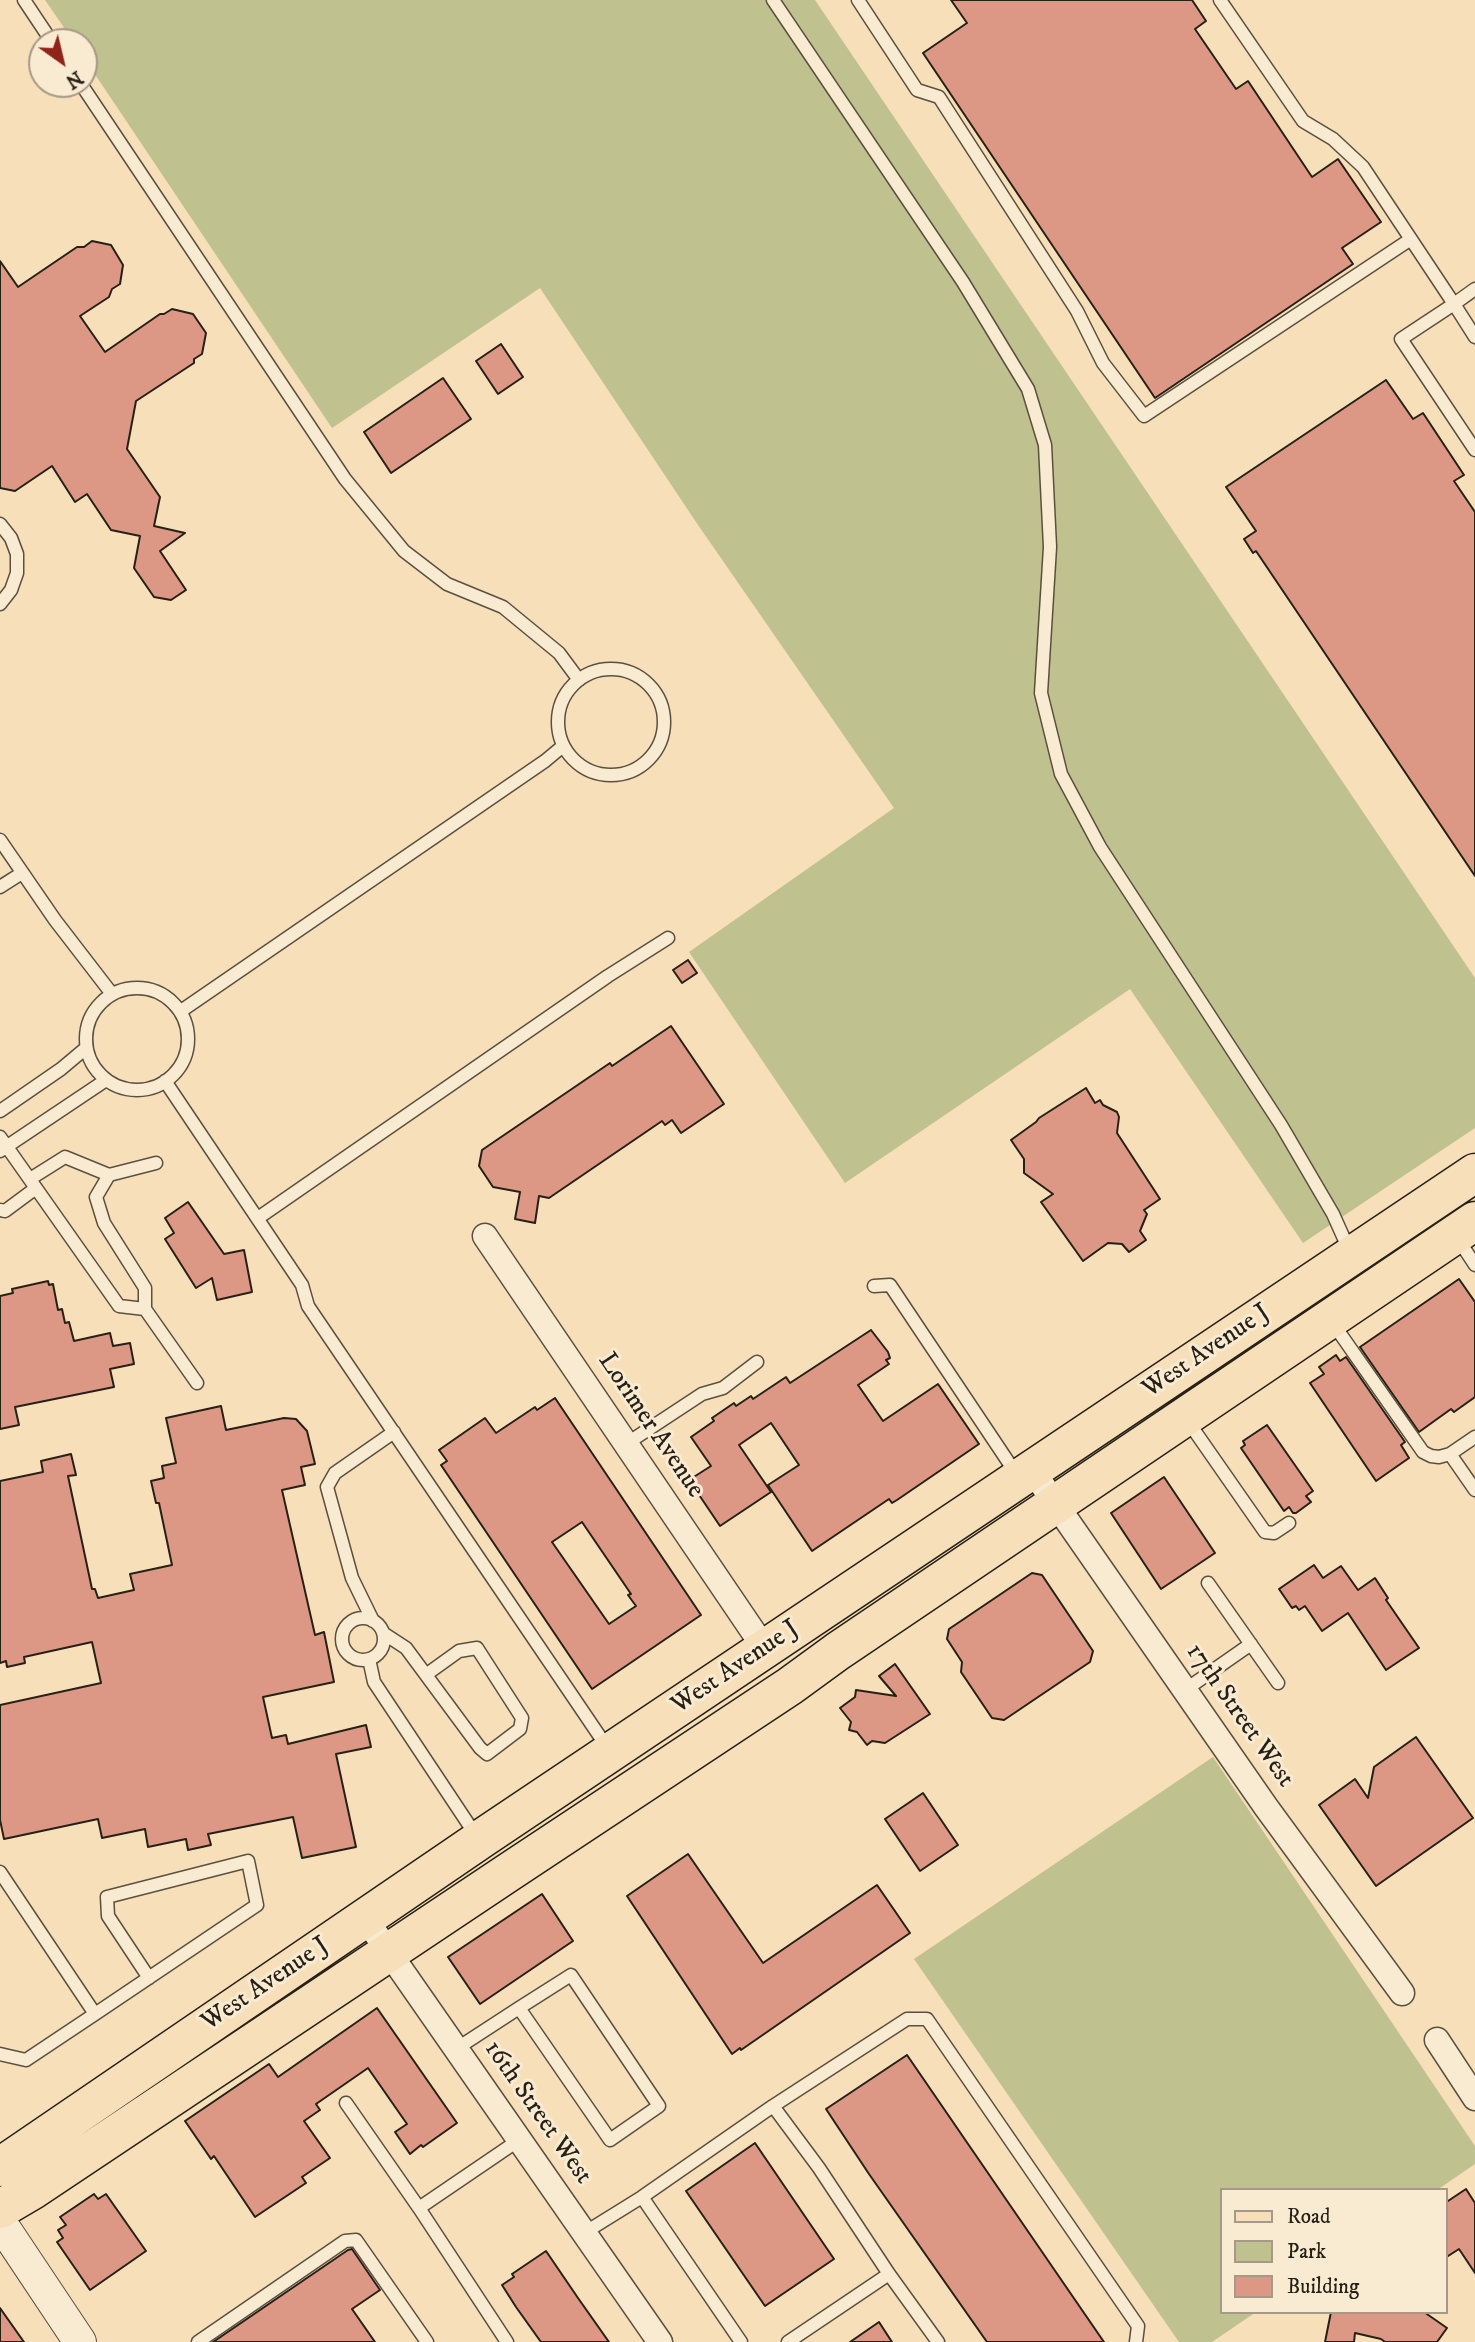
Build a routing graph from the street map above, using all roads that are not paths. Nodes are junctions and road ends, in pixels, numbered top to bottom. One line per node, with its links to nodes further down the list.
1 (24, 0): 5 (lane)
2 (773, 0): 35 (lane)
3 (858, 0): 7 (lane)
4 (1220, 0): 7 (lane)
5 (43, 28)
6 (90, 98): 14 (lane)
7 (1411, 239): 9 (lane)
8 (1475, 289): 9 (lane)
9 (1454, 304): 10 (lane); 11 (lane)
10 (1475, 337)
11 (1475, 450)
12 (0, 524): 13 (lane)
13 (0, 604)
14 (579, 680): 15 (lane); 15 (lane)
15 (564, 746): 21 (lane)
16 (0, 840): 17 (lane)
17 (22, 873): 18 (lane); 20 (lane)
18 (0, 887)
19 (668, 938): 32 (lane)
20 (112, 994): 21 (lane); 22 (lane)
21 (181, 1011): 24 (lane)
22 (86, 1048): 23 (lane); 25 (lane)
23 (106, 1080): 24 (lane); 26 (lane)
24 (165, 1081): 32 (lane)
25 (0, 1111)
26 (2, 1145): 30 (lane)
27 (156, 1163): 29 (lane)
28 (1475, 1173): 35 (main road, West Avenue J)
29 (109, 1175): 30 (lane); 37 (lane)
30 (33, 1184): 31 (lane); 37 (lane)
31 (0, 1210)
32 (258, 1218): 42 (lane)
33 (485, 1236): 44 (street, Lorimer Avenue)
34 (1468, 1240): 38 (main road, West Avenue J)
35 (1352, 1256): 46 (main road, West Avenue J)
36 (874, 1286): 46 (lane)
37 (145, 1309): 40 (lane)
38 (1330, 1319): 41 (main road, West Avenue J); 45 (lane)
39 (757, 1362): 44 (lane)
40 (197, 1384)
41 (1185, 1417): 48 (main road, West Avenue J); 49 (lane)
42 (394, 1432): 52 (lane); 61 (lane)
43 (1475, 1437): 45 (lane)
44 (626, 1444): 55 (street, Lorimer Avenue)
45 (1450, 1454): 47 (lane)
46 (1026, 1474): 48 (street, 17th Street West); 50 (main road, West Avenue J)
47 (1475, 1490)
48 (1056, 1504): 59 (main road, West Avenue J); 60 (street, 17th Street West)
49 (1289, 1523)
50 (893, 1563): 55 (main road, West Avenue J); 59 (main road)
51 (1208, 1583): 54 (lane)
52 (373, 1621): 53 (lane); 56 (lane)
53 (383, 1633): 56 (lane); 57 (lane)
54 (1251, 1644): 58 (lane); 60 (lane)
55 (765, 1649): 61 (main road, West Avenue J); 62 (main road)
56 (369, 1659): 63 (lane)
57 (427, 1674): 57 (lane)
58 (1278, 1683)
59 (790, 1686): 62 (main road, West Avenue J)
60 (1185, 1690): 68 (street, 17th Street West)
61 (610, 1752): 63 (main road, West Avenue J)
62 (635, 1790): 66 (main road, West Avenue J)
63 (480, 1840): 65 (main road, West Avenue J)
64 (0, 1872): 70 (lane)
65 (365, 1918): 66 (street, 16th Street West); 78 (main road, West Avenue J)
66 (389, 1953): 72 (street, 16th Street West); 81 (main road, West Avenue J)
67 (149, 1978): 67 (lane); 70 (lane)
68 (1402, 1993)
69 (519, 2008): 69 (lane); 72 (lane)
70 (95, 2014): 73 (lane)
71 (1437, 2040): 74 (street)
72 (456, 2049): 77 (street, 16th Street West)
73 (0, 2054)
74 (1475, 2098)
75 (346, 2103): 80 (lane)
76 (772, 2106): 79 (lane); 84 (lane); 93 (lane)
77 (519, 2140): 80 (lane); 83 (street, 16th Street West)
78 (0, 2167)
79 (642, 2197): 83 (lane); 90 (lane)
80 (419, 2208): 88 (lane)
81 (0, 2210)
82 (0, 2222): 85 (street)
83 (584, 2233): 89 (street, 16th Street West)
84 (889, 2274): 91 (lane); 92 (lane)
85 (80, 2342)
86 (198, 2342): 87 (lane)
87 (427, 2342)
88 (508, 2342)
89 (660, 2342)
90 (741, 2342)
91 (788, 2342)
92 (938, 2342)
93 (1136, 2342)

